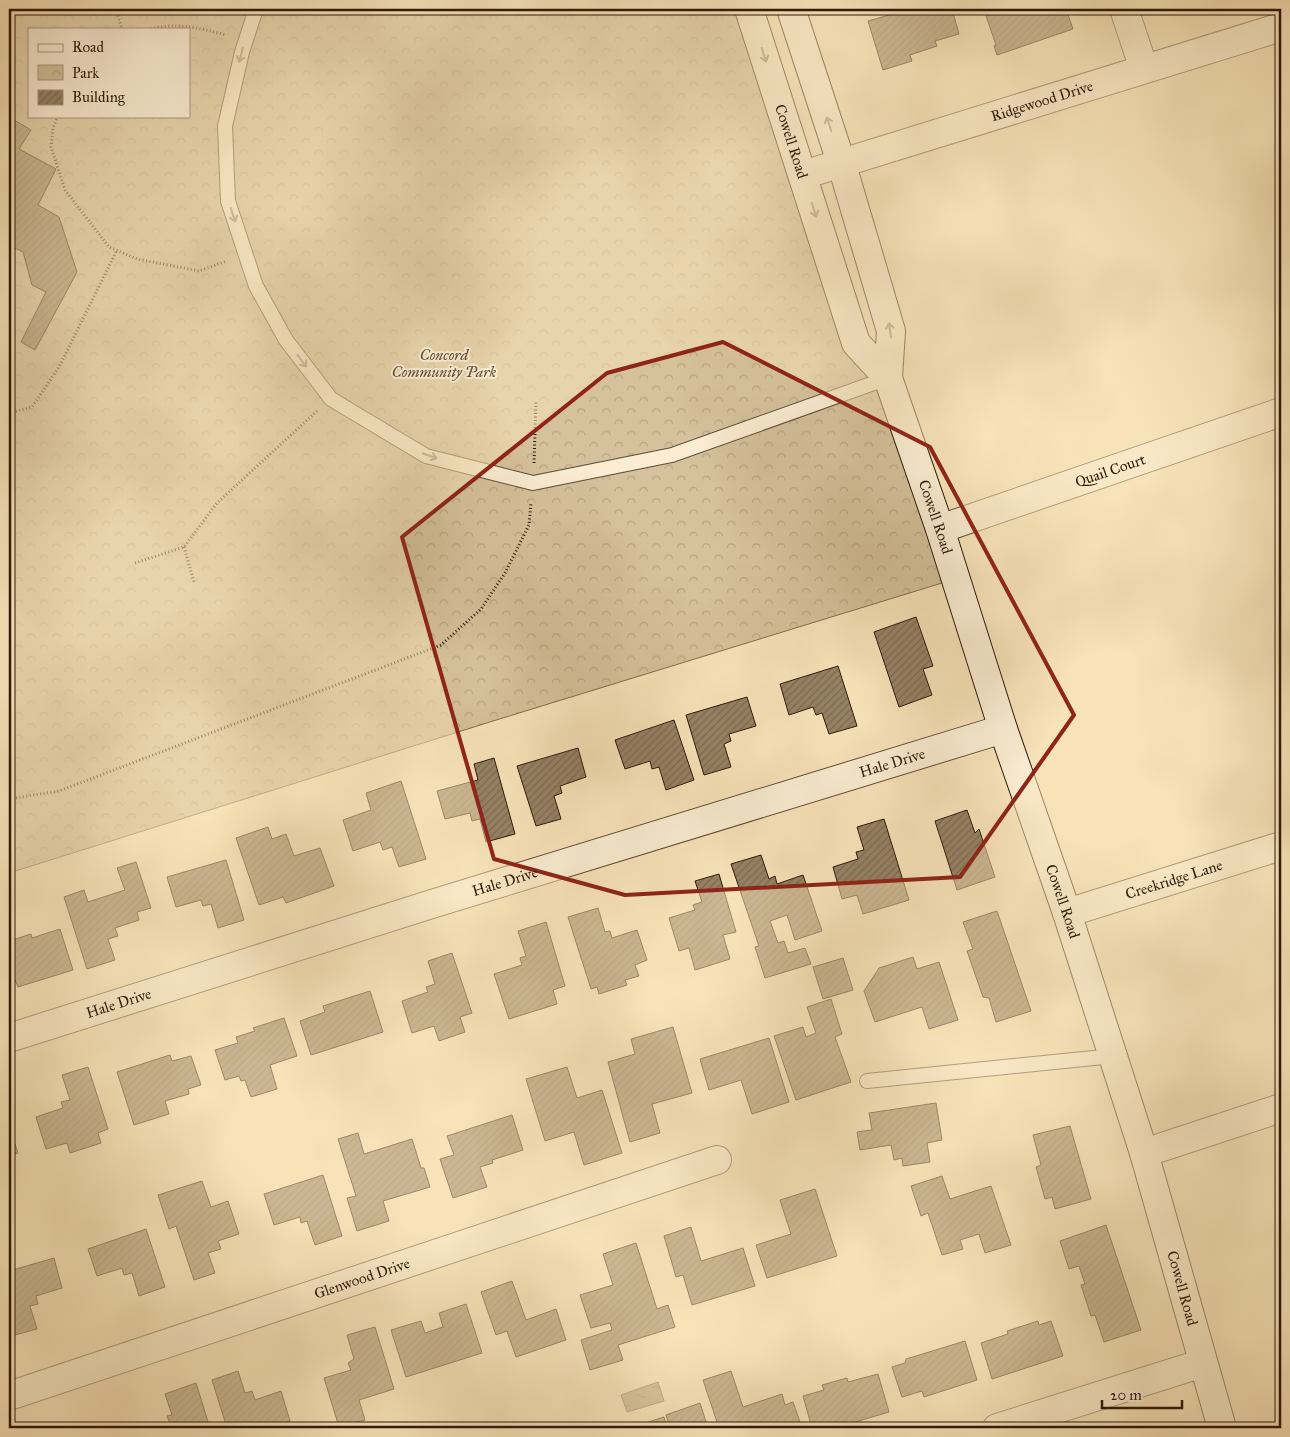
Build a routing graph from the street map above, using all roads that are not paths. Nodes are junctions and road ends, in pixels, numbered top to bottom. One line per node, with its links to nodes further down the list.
1 (256, 9): 9 (lane, one-way to 9)
2 (749, 9): 8 (street, Cowell Road, one-way to 8)
3 (791, 9): 7 (street, Cowell Road, one-way to 3)
4 (1124, 9): 6 (street)
5 (1281, 27): 6 (street, Ridgewood Drive)
6 (1144, 69): 7 (street, Ridgewood Drive)
7 (841, 162): 8 (street, Ridgewood Drive); 9 (street, Cowell Road, one-way to 7)
8 (803, 175): 9 (street, Cowell Road, one-way to 9)
9 (888, 378): 11 (street, Cowell Road)
10 (1281, 412): 11 (street, Quail Court)
11 (940, 530): 12 (street, Cowell Road)
12 (1003, 729): 14 (street, Cowell Road); 15 (street, Hale Drive)
13 (1281, 846): 14 (street, Creekridge Lane)
14 (1067, 913): 16 (street, Cowell Road)
15 (9, 1038)
16 (1113, 1056): 17 (lane); 19 (street, Cowell Road)
17 (868, 1081)
18 (1281, 1108): 19 (street)
19 (1144, 1153): 21 (street, Cowell Road)
20 (717, 1160): 22 (street, Glenwood Drive)
21 (1203, 1363): 23 (street); 24 (street, Cowell Road)
22 (9, 1396)
23 (997, 1428)
24 (1222, 1428)

